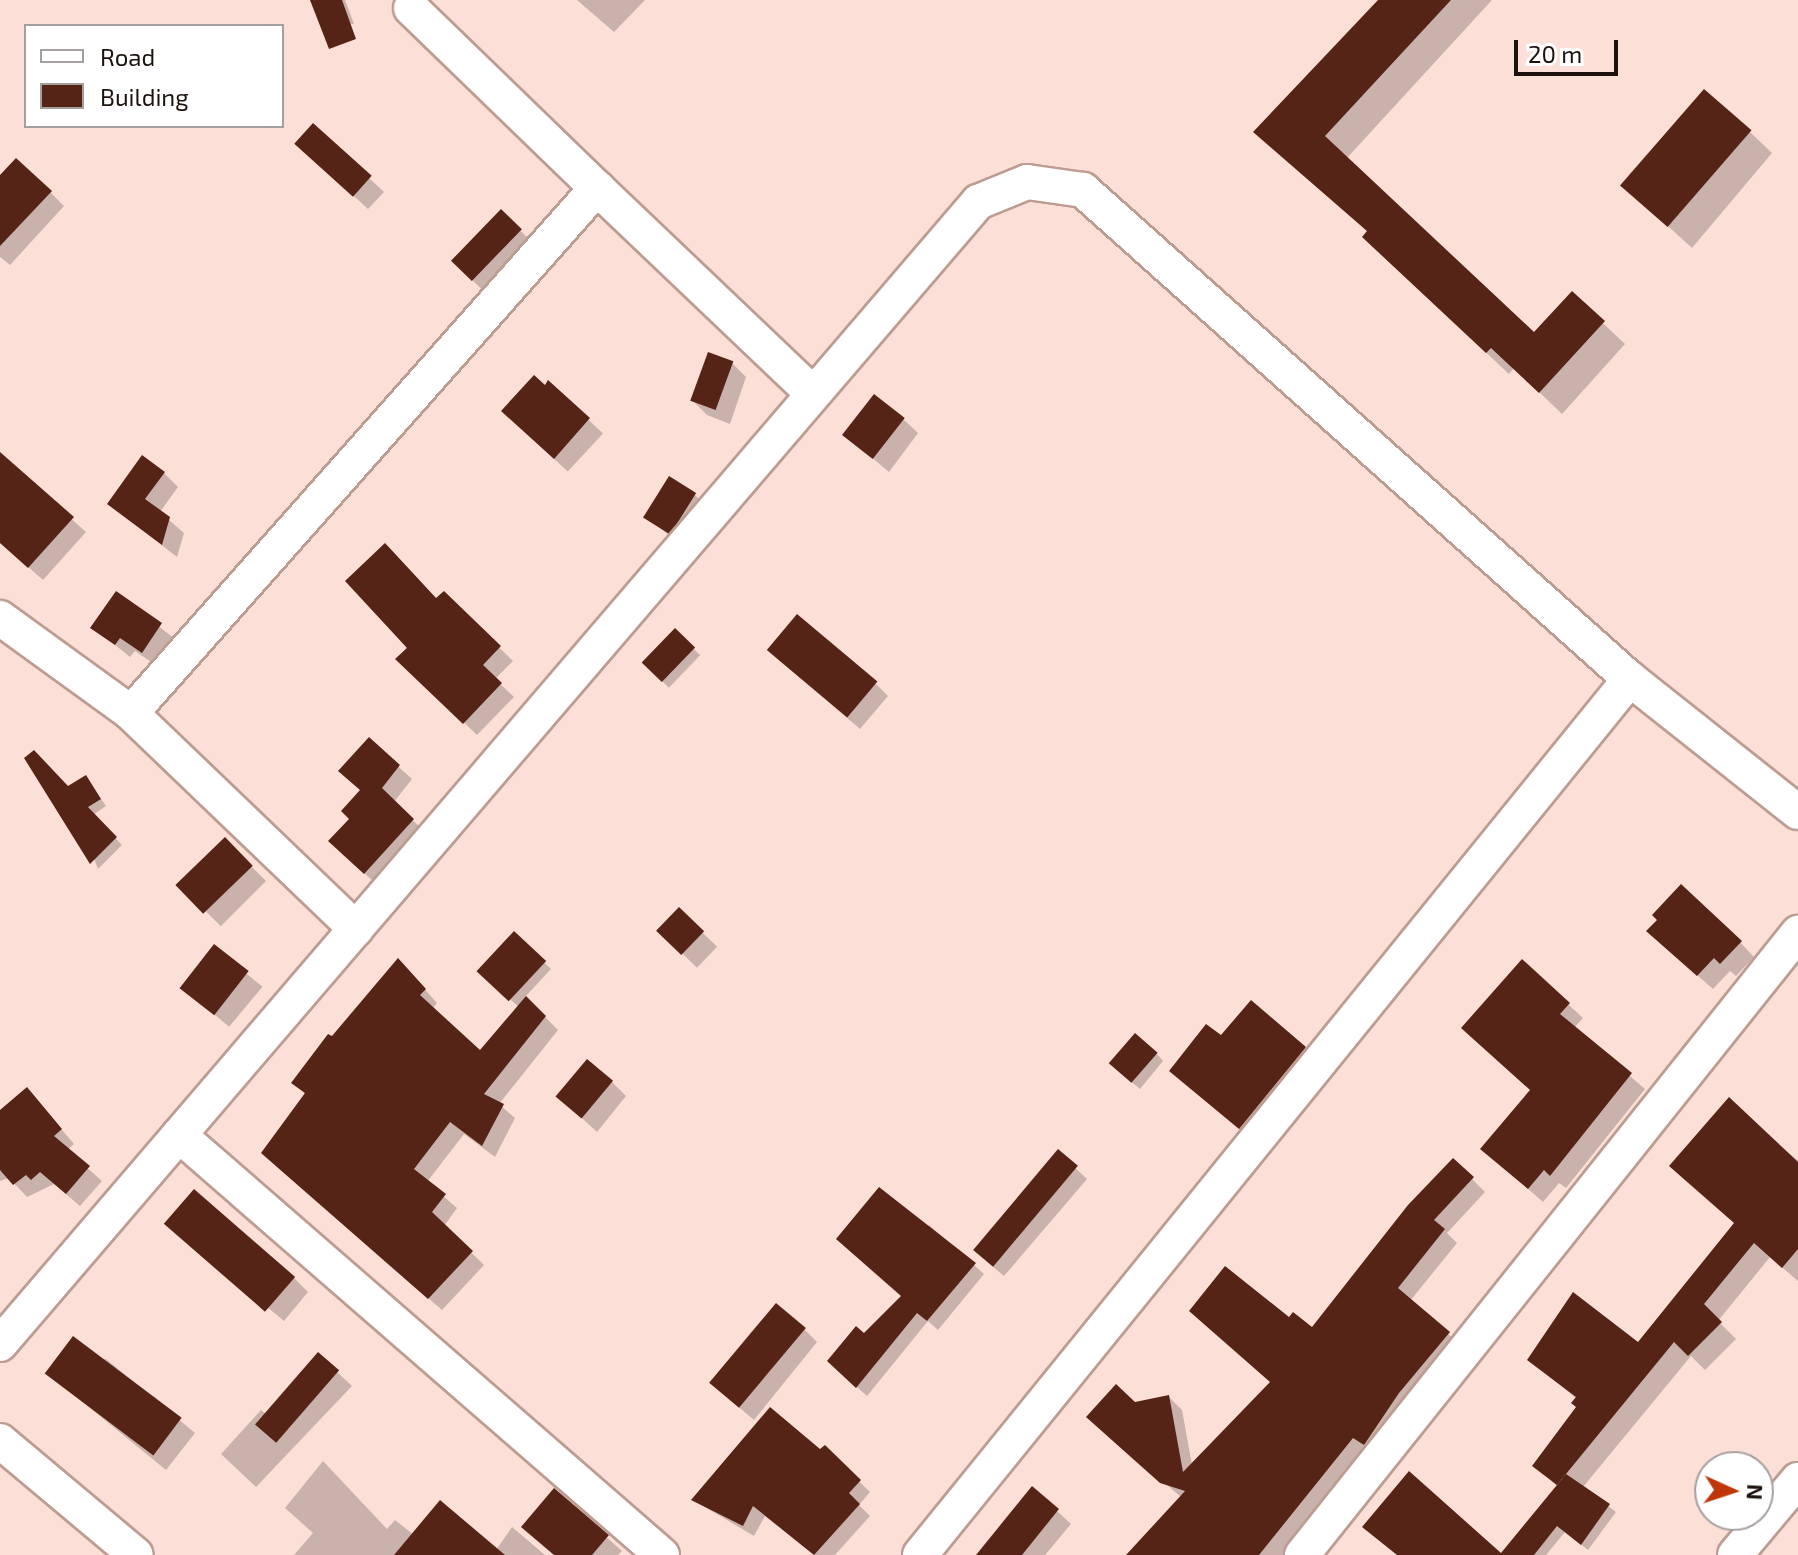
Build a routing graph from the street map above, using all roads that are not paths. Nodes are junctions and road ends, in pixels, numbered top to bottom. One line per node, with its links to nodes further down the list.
1 (411, 8): 2 (street)
2 (597, 188): 3 (street); 6 (street)
3 (813, 394): 5 (street); 8 (street)
4 (0, 618): 6 (street)
5 (1630, 679): 7 (street); 16 (street)
6 (131, 713): 8 (street)
7 (1798, 812)
8 (356, 929): 10 (street)
9 (1798, 933): 17 (street)
10 (179, 1135): 11 (street); 15 (street)
11 (0, 1344)
12 (0, 1441): 14 (street)
13 (1798, 1480): 18 (street)
14 (136, 1555)
15 (662, 1555)
16 (920, 1555)
17 (1302, 1555)
18 (1735, 1555)

